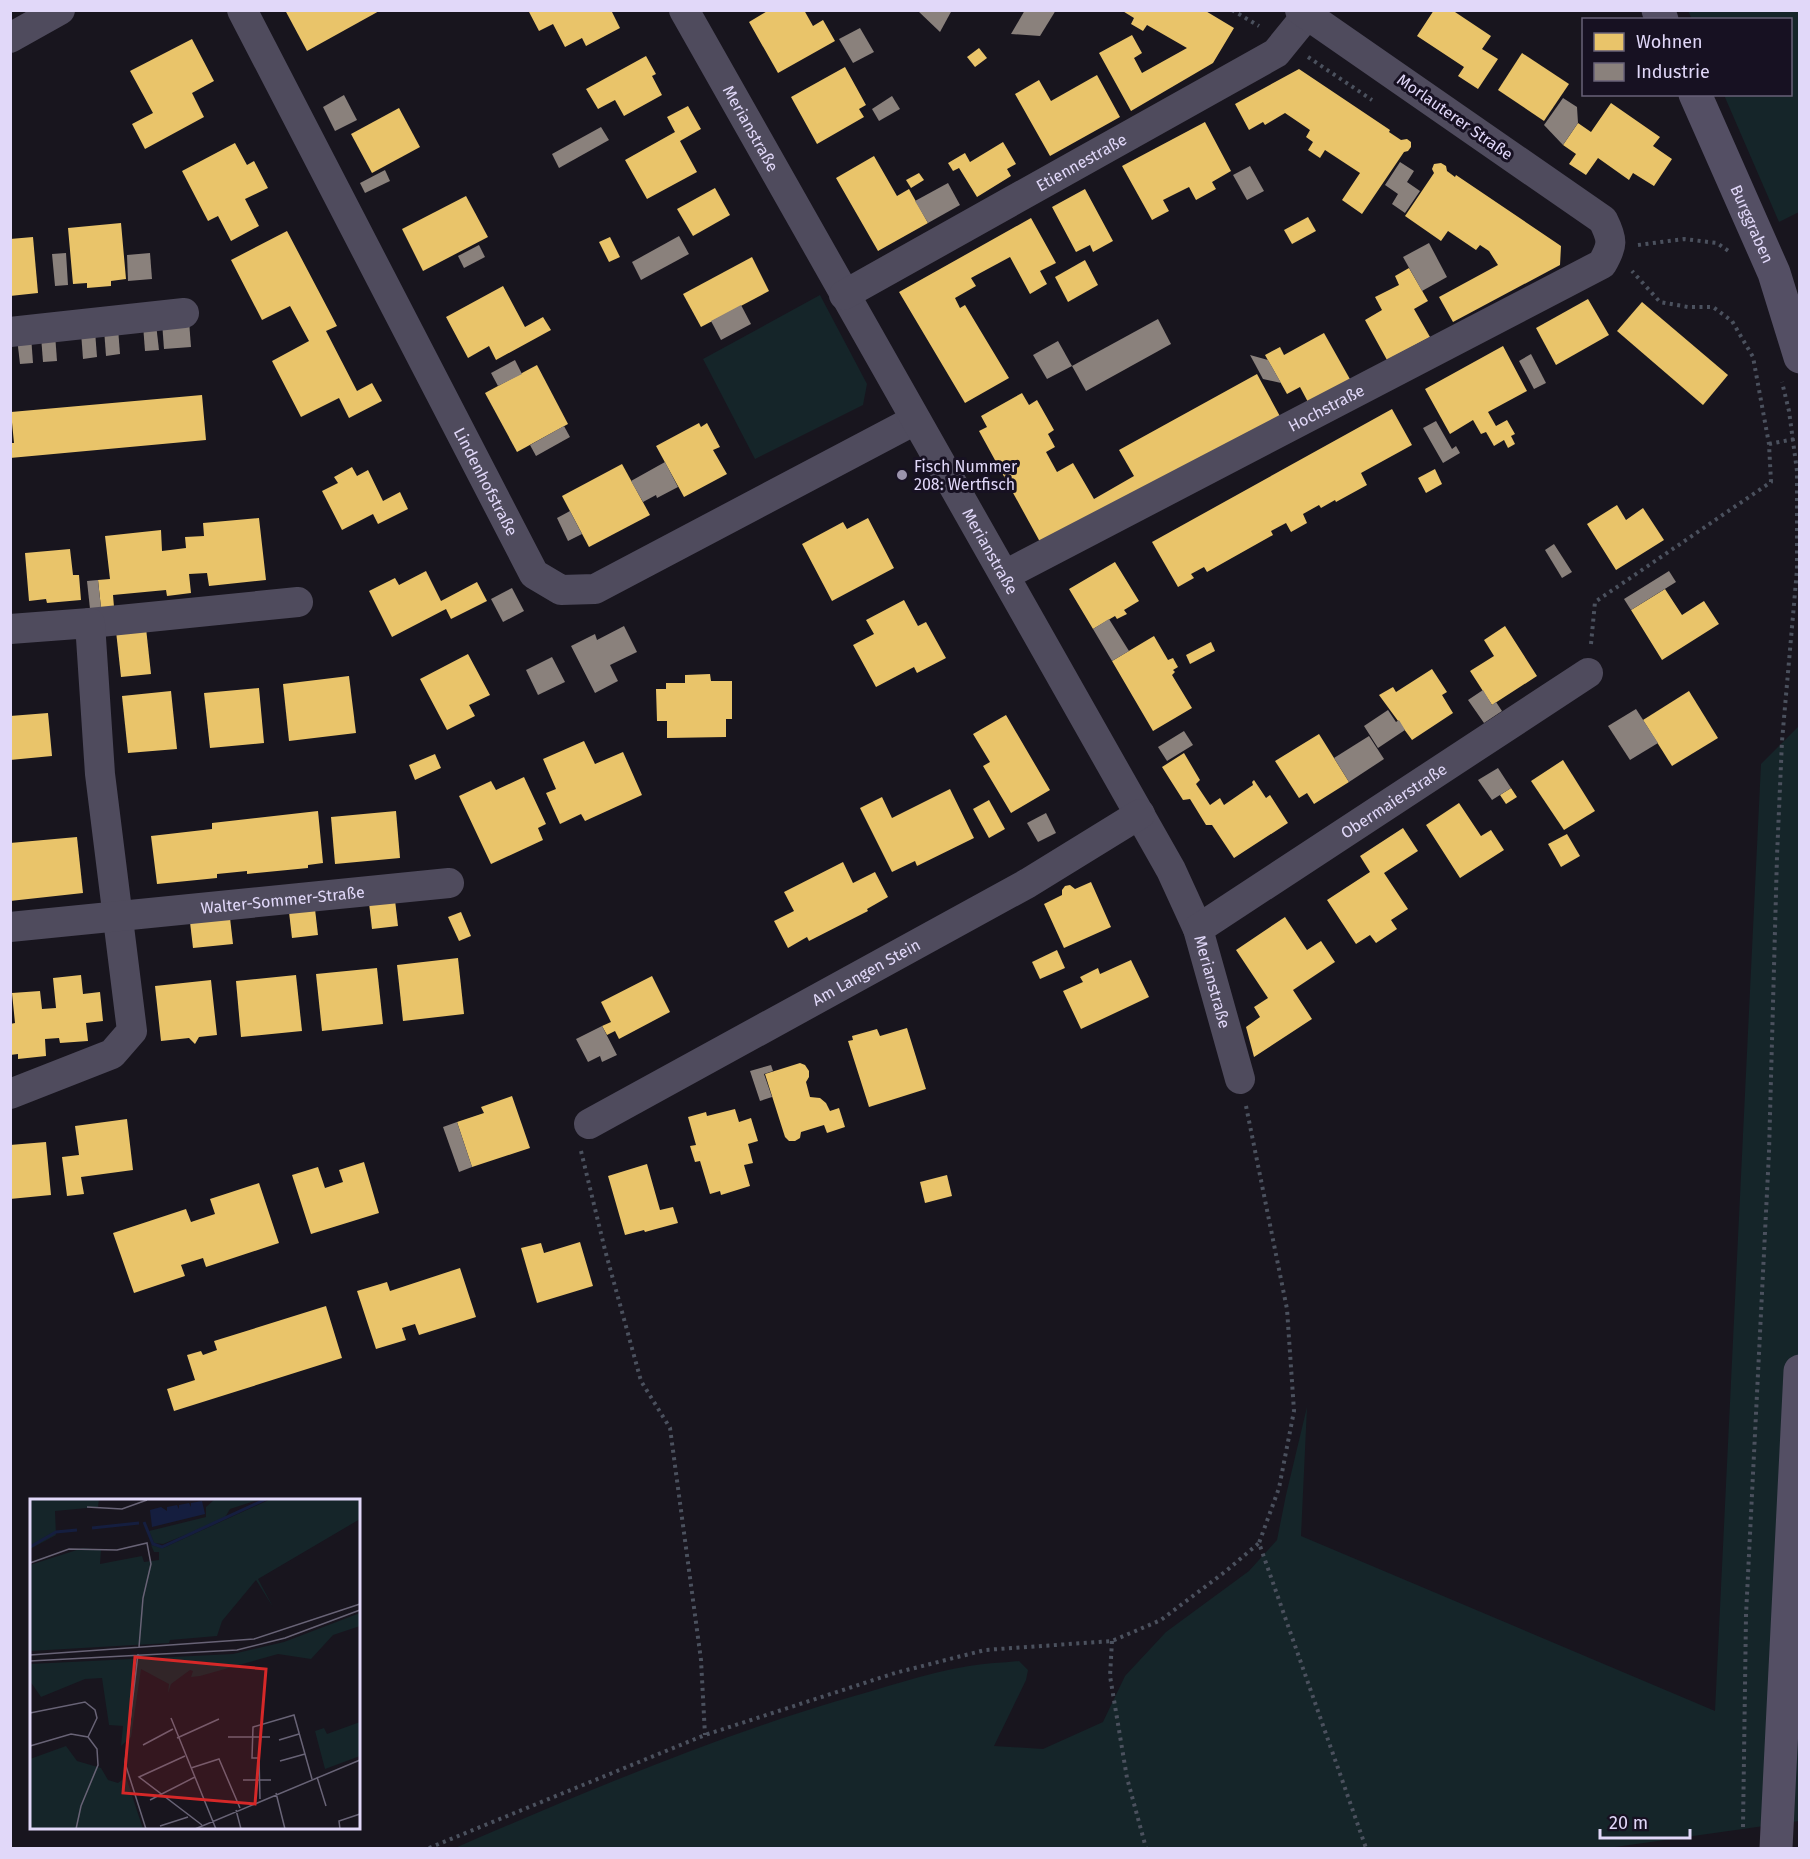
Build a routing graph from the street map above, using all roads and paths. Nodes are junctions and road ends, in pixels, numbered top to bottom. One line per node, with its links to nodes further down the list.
1 (60, 10): 5 (street)
2 (242, 10): 13 (street, Lindenhofstraße)
3 (684, 10): 9 (street, Merianstraße)
4 (1306, 12): 7 (street, Morlauterer Straße); 9 (street, Etiennestraße)
5 (10, 38)
6 (1696, 96): 8 (street, Burggraben)
7 (1611, 248): 8 (path); 15 (path); 16 (street, Hochstraße)
8 (1773, 273): 12 (street, Burggraben)
9 (844, 295): 13 (street, Merianstraße)
10 (184, 313): 11 (street)
11 (10, 332)
12 (1791, 368): 33 (path)
13 (915, 420): 16 (street, Merianstraße)
14 (1800, 438): 15 (path, bridge)
15 (1769, 444): 20 (path)
16 (1005, 575): 21 (street, Merianstraße)
17 (298, 602): 18 (street)
18 (90, 623): 19 (street); 23 (street)
19 (10, 629)
20 (1588, 673): 25 (street, Obermaierstraße)
21 (1140, 814): 25 (street, Merianstraße); 28 (street, Am Langen Stein)
22 (449, 883): 23 (street, Walter-Sommer-Straße)
23 (119, 916): 24 (street, Walter-Sommer-Straße); 27 (street)
24 (10, 927)
25 (1198, 929): 26 (street, Merianstraße)
26 (1240, 1078): 30 (path)
27 (10, 1094)
28 (589, 1124): 32 (path)
29 (1800, 1371): 37 (street)
30 (1259, 1543): 31 (path); 36 (path)
31 (1112, 1641): 32 (path); 35 (path)
32 (705, 1735): 34 (path)
33 (1742, 1837)
34 (429, 1848)
35 (1146, 1848)
36 (1366, 1848)
37 (1776, 1848)

